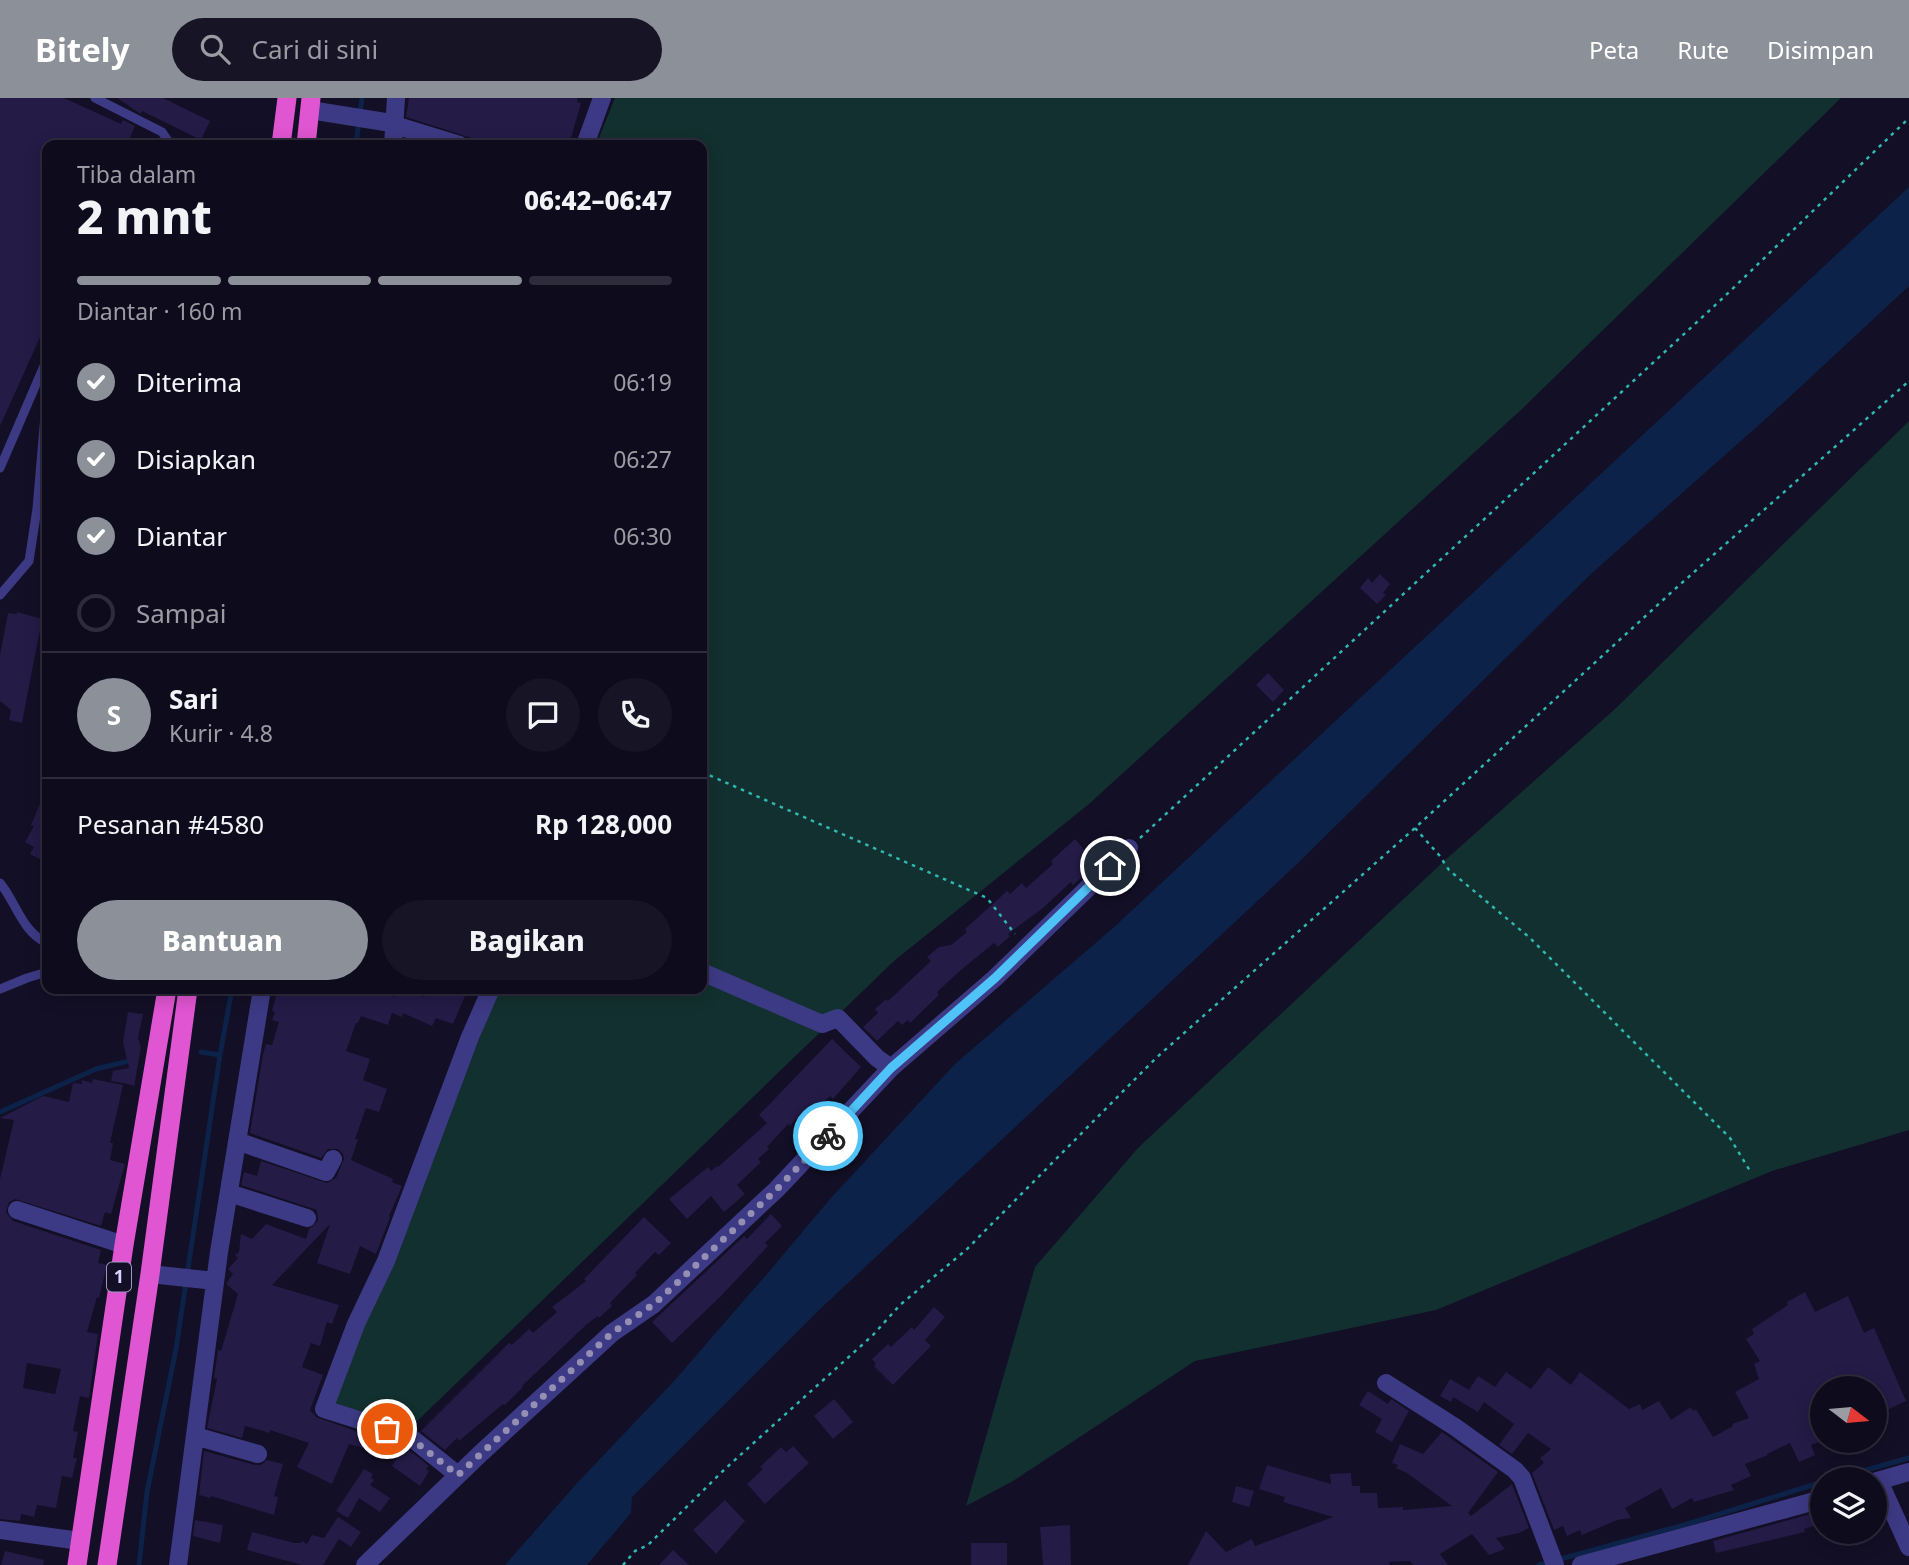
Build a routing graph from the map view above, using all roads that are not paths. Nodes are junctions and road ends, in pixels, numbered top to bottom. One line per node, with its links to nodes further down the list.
1 (95, 98): 7 (lane)
2 (286, 98): 8 (highway)
3 (397, 98): 6 (street)
4 (601, 98): 12 (street)
5 (311, 104): 6 (street); 9 (highway)
6 (390, 123): 10 (street); 11 (street)
7 (168, 140)
8 (282, 140)
9 (307, 140)
10 (392, 140)
11 (444, 140)
12 (587, 140)
13 (42, 371): 15 (lane)
14 (42, 450): 16 (lane)
15 (0, 468)
16 (0, 595)
17 (1129, 848): 27 (street)
18 (0, 883): 19 (lane)
19 (42, 941)
20 (42, 974): 22 (lane)
21 (707, 974): 27 (street)
22 (0, 989)
23 (166, 994): 33 (highway, 1)
24 (187, 994): 34 (highway, 1)
25 (261, 994): 28 (street)
26 (489, 994): 40 (street)
27 (891, 1068): 40 (street)
28 (237, 1141): 29 (street); 30 (street)
29 (333, 1159)
30 (229, 1193): 32 (street); 35 (street)
31 (17, 1210): 33 (street)
32 (307, 1218)
33 (124, 1245): 45 (highway, 1)
34 (156, 1275): 35 (street); 49 (highway, 1)
35 (212, 1281): 37 (street)
36 (1386, 1383): 47 (street)
37 (195, 1436): 38 (street); 50 (street)
38 (258, 1454)
39 (1909, 1472): 41 (street)
40 (458, 1475): 51 (street)
41 (1887, 1479)
42 (1810, 1502): 52 (street)
43 (1887, 1504): 46 (street)
44 (0, 1530): 45 (street)
45 (80, 1541): 48 (highway, 1)
46 (1909, 1547)
47 (1552, 1557)
48 (77, 1565)
49 (107, 1565)
50 (178, 1565)
51 (365, 1565)
52 (1581, 1565)

